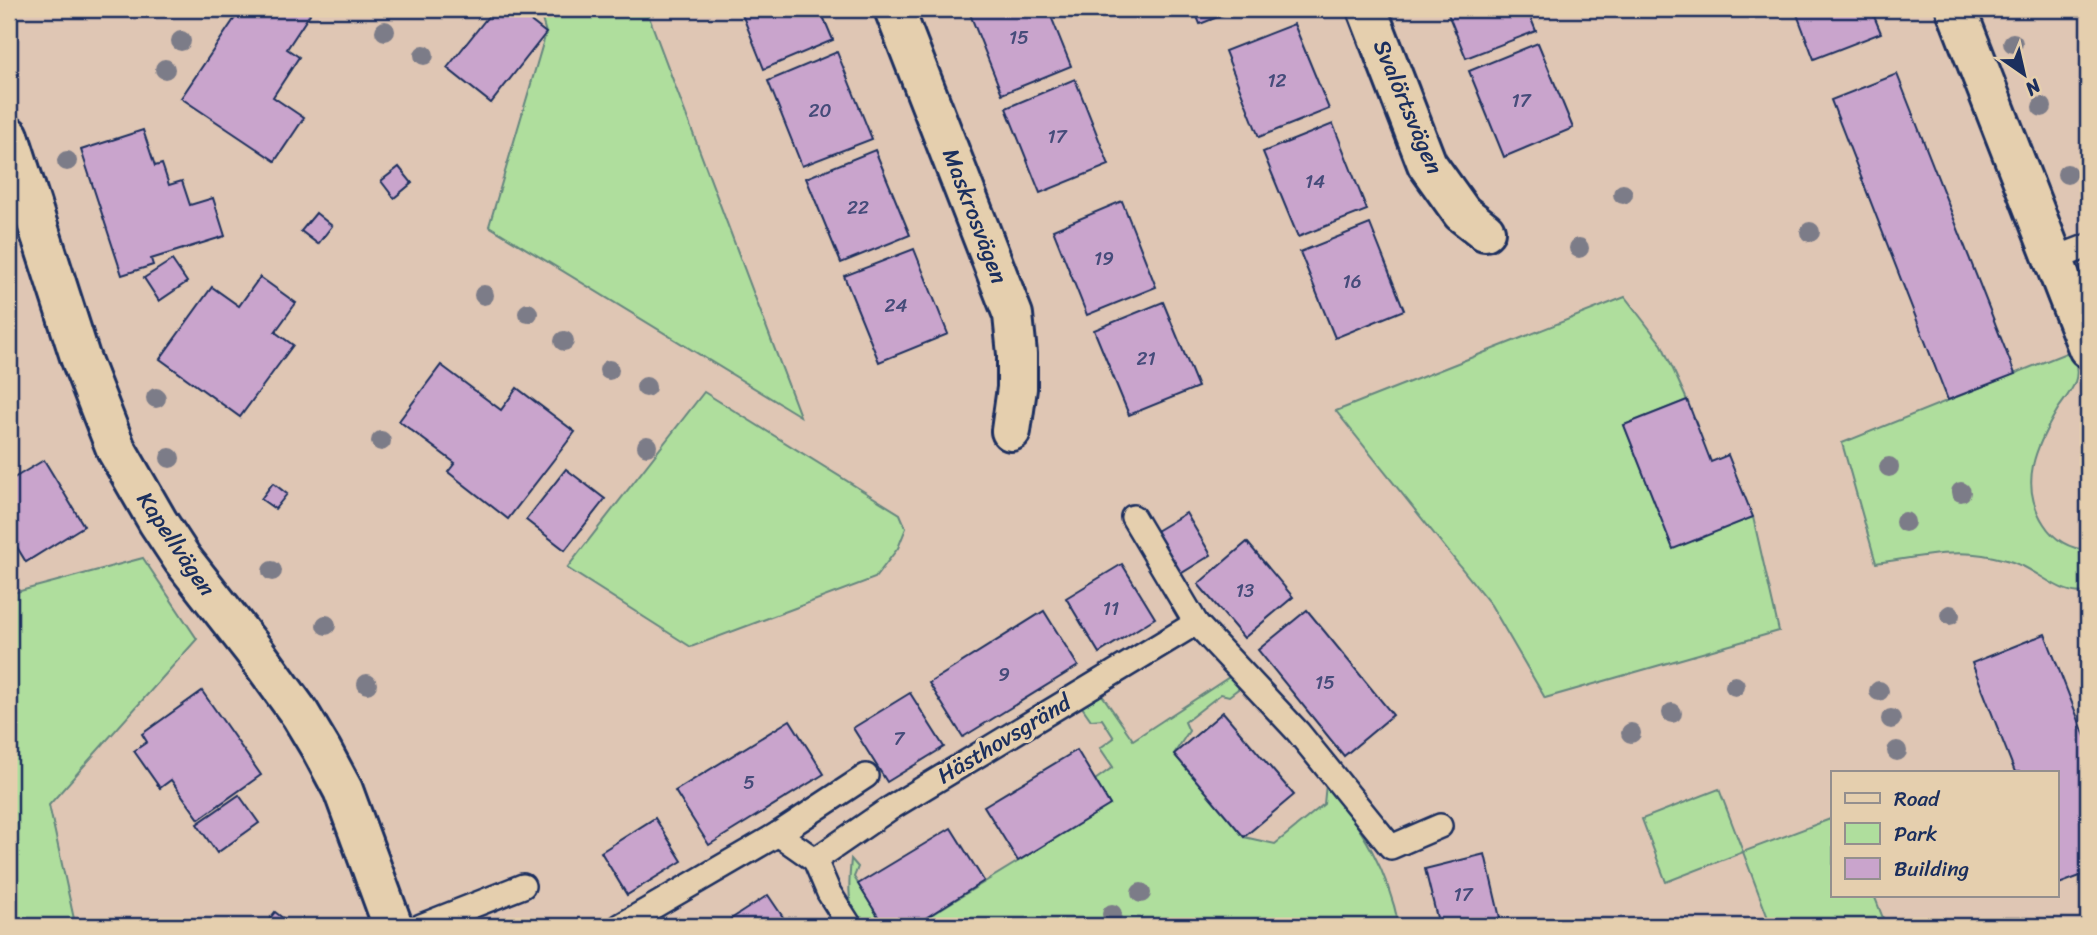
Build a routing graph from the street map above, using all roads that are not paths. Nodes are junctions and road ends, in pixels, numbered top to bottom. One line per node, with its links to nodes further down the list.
1 (894, 9): 8 (street, Maskrosvägen)
2 (1367, 9): 5 (street, Svalörtsvägen)
3 (1956, 9): 6 (street)
4 (9, 136): 16 (street, Kapellvägen)
5 (1485, 231)
6 (2071, 253): 7 (street)
7 (2088, 348)
8 (1011, 431)
9 (1133, 517): 10 (lane)
10 (1196, 623): 12 (lane); 14 (lane, Hästhovsgränd)
11 (866, 776): 13 (lane)
12 (1440, 826)
13 (778, 834): 14 (lane); 18 (lane)
14 (815, 860): 19 (lane)
15 (523, 886): 17 (lane)
16 (393, 926)
17 (421, 926)
18 (620, 926)
19 (850, 926)

